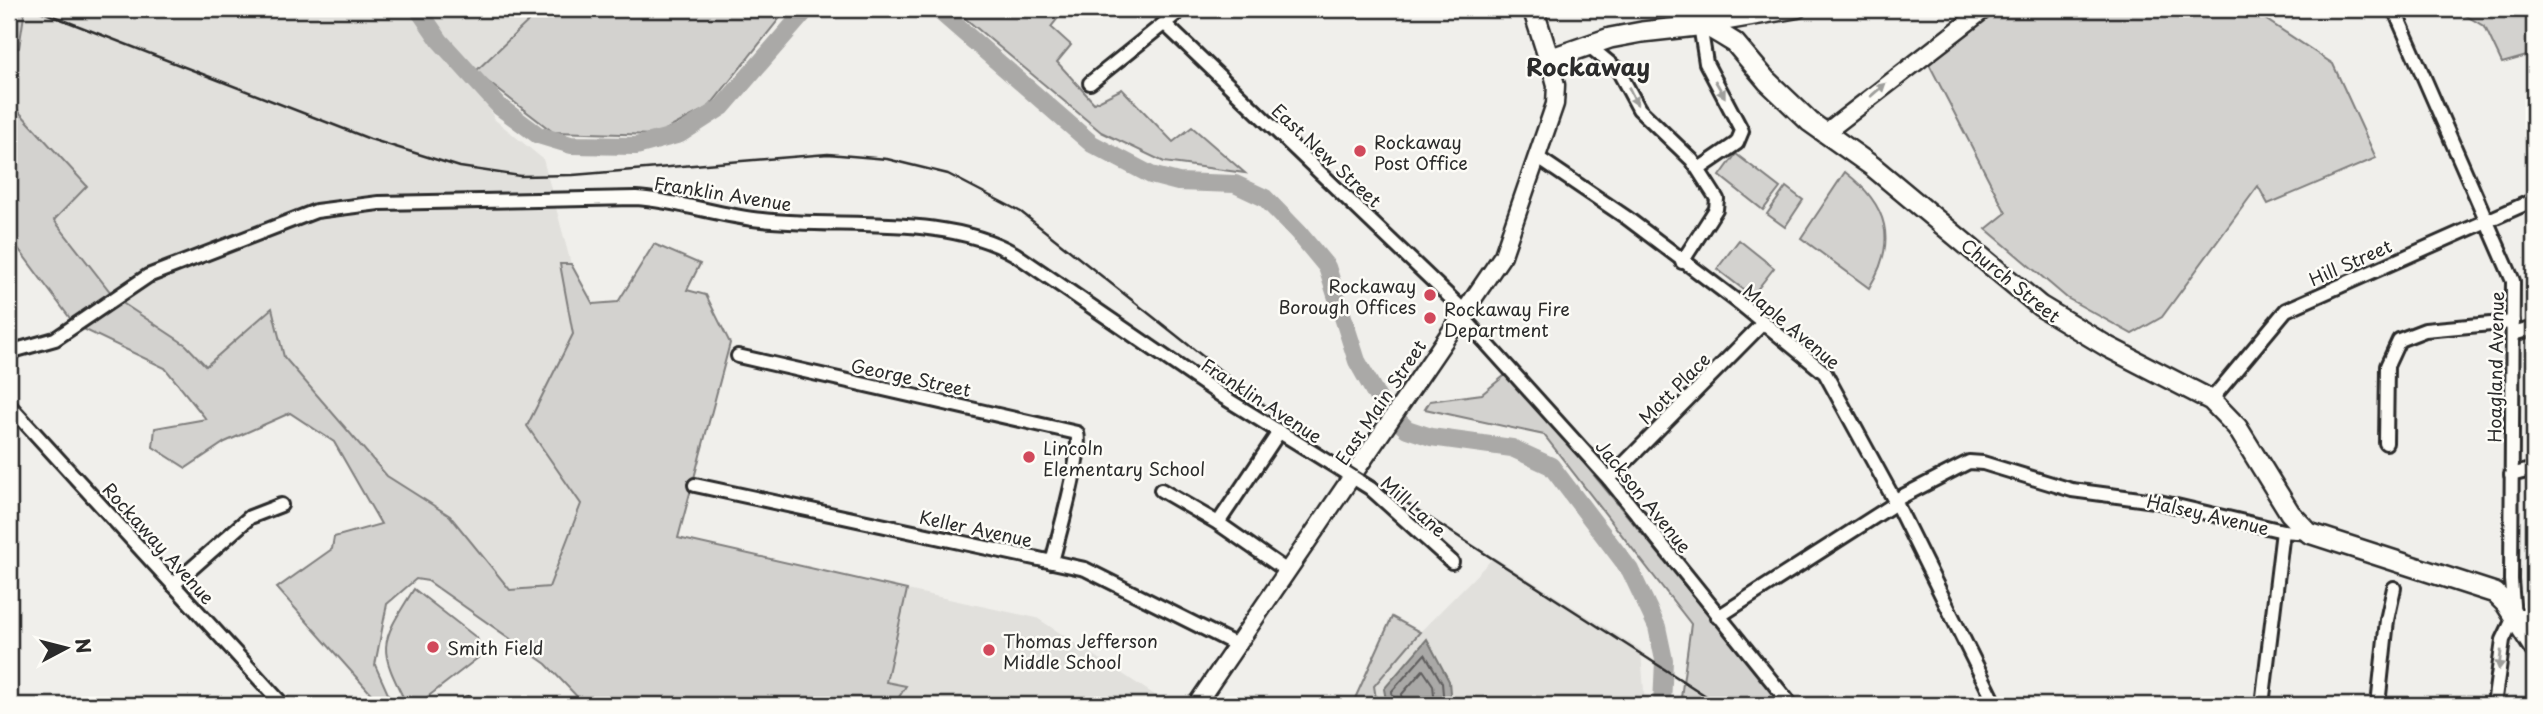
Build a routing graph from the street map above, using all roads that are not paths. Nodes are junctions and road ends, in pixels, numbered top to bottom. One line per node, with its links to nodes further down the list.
1 (1182, 9): 7 (street)
2 (1533, 9): 11 (main road)
3 (1798, 9): 6 (street)
4 (1985, 9): 13 (street, one-way to 4)
5 (2394, 9): 17 (street, Hoagland Avenue)
6 (1737, 20): 8 (street); 9 (street)
7 (1165, 24): 12 (street); 19 (street, East New Street)
8 (1702, 25): 9 (main road, Church Street); 10 (main road); 15 (street, one-way to 15)
9 (1735, 43): 13 (main road, Church Street)
10 (1589, 46): 11 (main road); 15 (street, one-way to 15)
11 (1549, 59): 14 (street, East Main Street)
12 (1090, 83)
13 (1825, 132): 25 (main road, Church Street)
14 (1537, 157): 18 (street, Maple Avenue); 19 (street, East Main Street)
15 (1699, 169): 18 (street)
16 (2534, 200): 17 (street, Hill Street)
17 (2487, 220): 21 (street, Hoagland Avenue); 25 (street, Hill Street)
18 (1682, 262): 20 (street, Maple Avenue)
19 (1464, 314): 31 (street, East Main Street); 32 (street, Jackson Avenue)
20 (1764, 321): 32 (street, Mott Place); 35 (street, Maple Avenue)
21 (2513, 328): 22 (street); 28 (street); 30 (street, Hoagland Avenue)
22 (2534, 328)
23 (9, 352): 27 (street, Franklin Avenue)
24 (738, 356): 40 (street, George Street)
25 (2211, 400): 39 (main road, Church Street)
26 (9, 405): 43 (street, Rockaway Avenue)
27 (1279, 432): 31 (street, Franklin Avenue); 37 (street)
28 (2386, 443)
29 (2534, 469): 30 (street)
30 (2511, 475): 46 (street, Hoagland Avenue)
31 (1352, 477): 41 (street, Mill Lane); 42 (street, East Main Street)
32 (1609, 479): 45 (street, Jackson Avenue)
33 (695, 485): 40 (street, Keller Avenue)
34 (1161, 490): 37 (street)
35 (1895, 501): 38 (street, Halsey Avenue); 45 (street, Halsey Avenue); 53 (street, Maple Avenue)
36 (281, 505): 43 (street)
37 (1219, 523): 42 (street)
38 (2283, 531): 39 (street, Halsey Avenue); 54 (street)
39 (2309, 533): 46 (main road, Halsey Avenue)
40 (1052, 562): 48 (street, Keller Avenue)
41 (1452, 562)
42 (1287, 570): 48 (street, East Main Street)
43 (173, 585): 50 (street, Rockaway Avenue)
44 (2394, 587): 55 (street)
45 (1718, 617): 52 (street, Jackson Avenue)
46 (2514, 617): 47 (street); 49 (main road, Halsey Avenue); 56 (street, Hoagland Avenue, one-way to 56)
47 (2534, 617)
48 (1237, 645): 51 (street, East Main Street)
49 (2534, 649)
50 (283, 705)
51 (1196, 705)
52 (1791, 705)
53 (1996, 705)
54 (2262, 705)
55 (2378, 705)
56 (2494, 705)

